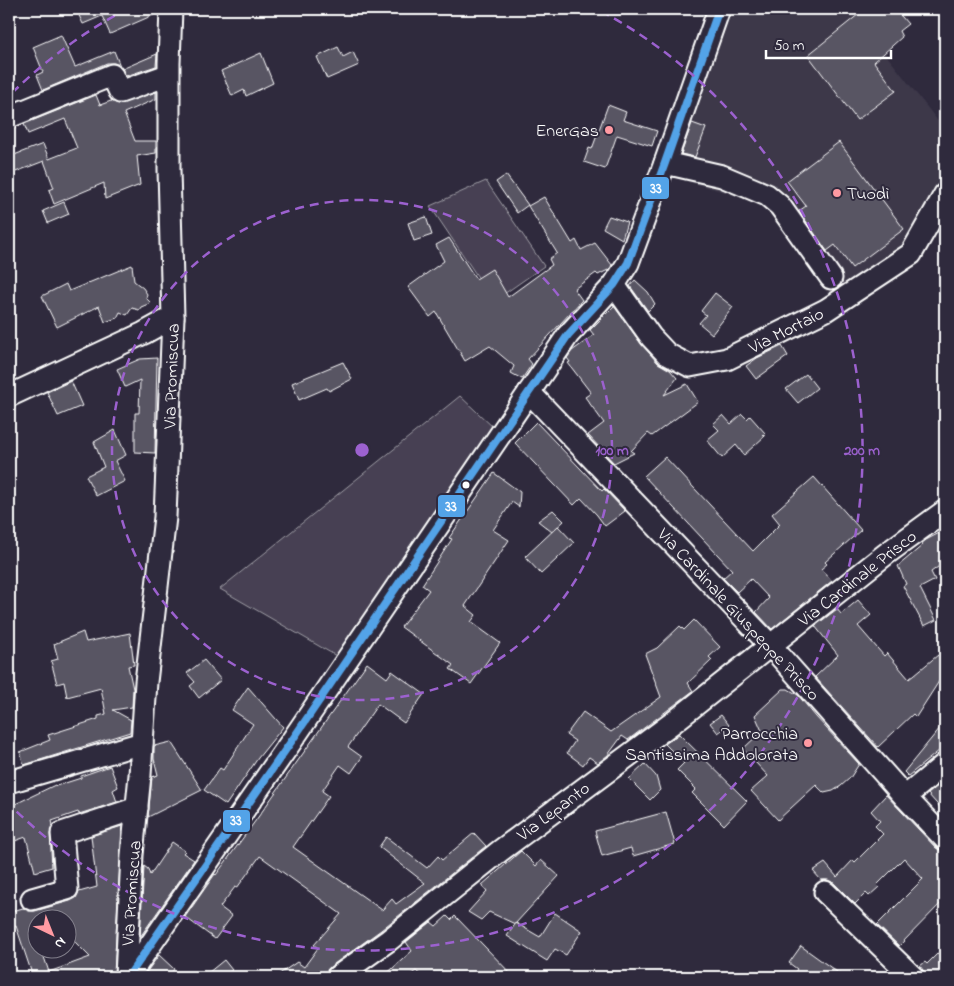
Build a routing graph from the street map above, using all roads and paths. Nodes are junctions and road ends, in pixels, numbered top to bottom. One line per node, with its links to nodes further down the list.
1 (171, 9): 3 (street, Via Promiscua)
2 (720, 9): 5 (street)
3 (168, 75): 4 (street); 9 (street, Via Promiscua)
4 (9, 117)
5 (666, 163): 7 (street); 8 (street)
6 (945, 194): 8 (street, Via Mortaio)
7 (830, 278)
8 (614, 285): 10 (street)
9 (173, 317): 11 (street); 14 (street, Via Promiscua)
10 (529, 392): 13 (street, Via Cardinale Giuspeppe Prisco); 22 (street)
11 (9, 396)
12 (945, 511): 13 (street, Via Cardinale Prisco)
13 (770, 645): 17 (street, Via Cardinale Giuspeppe Prisco); 23 (street, Via Lepanto)
14 (142, 743): 16 (street); 18 (street, Via Promiscua)
15 (945, 764): 17 (street)
16 (9, 782)
17 (905, 797): 19 (street, Via Cardinale Giuspeppe Prisco)
18 (137, 808): 21 (street, Via Promiscua); 22 (street, Via Promiscua)
19 (945, 839)
20 (825, 892): 24 (street)
21 (32, 899)
22 (127, 977)
23 (337, 977)
24 (913, 977)

